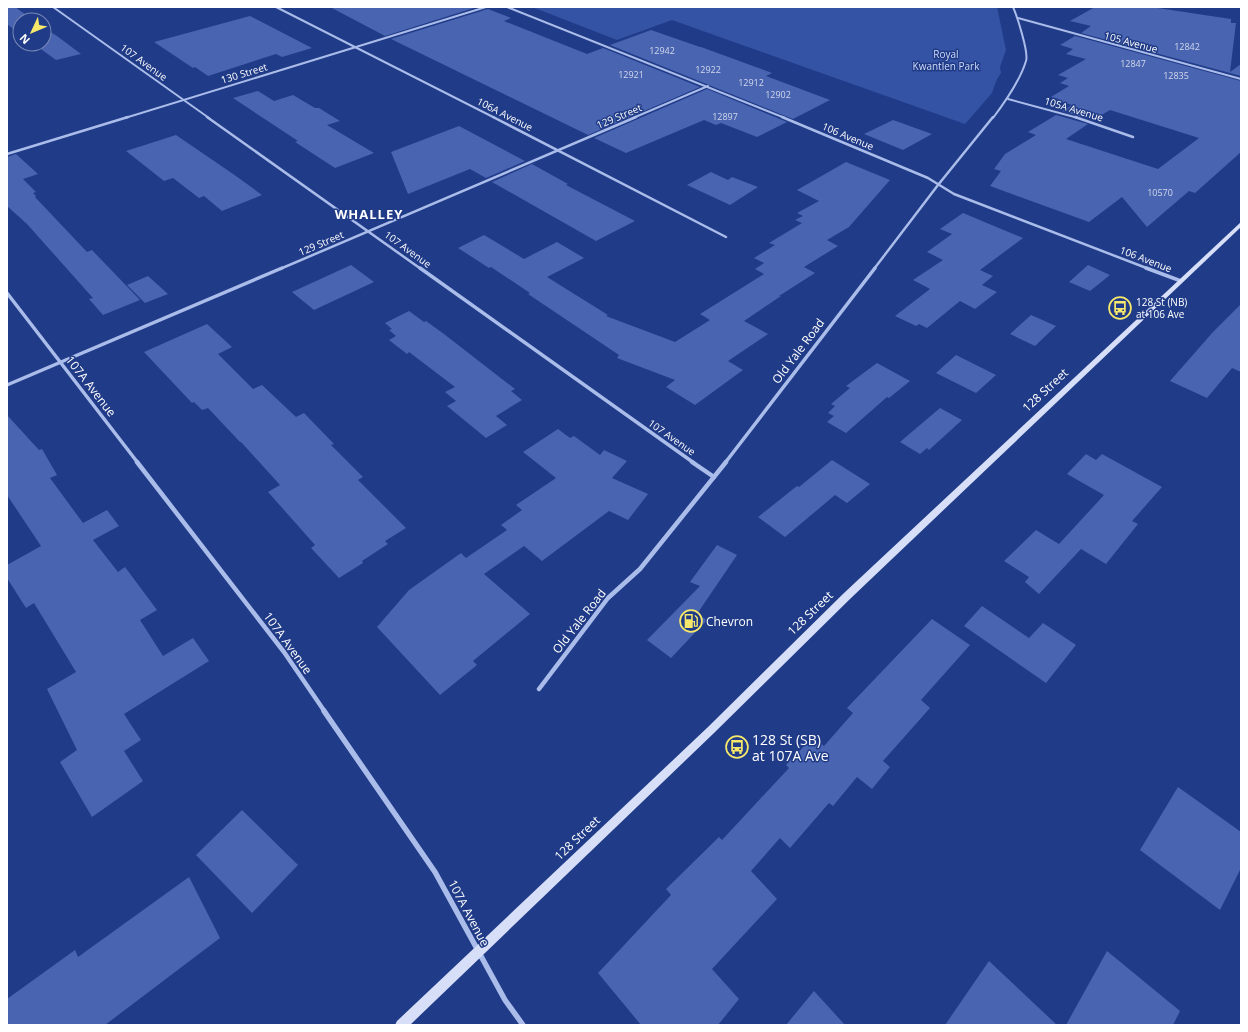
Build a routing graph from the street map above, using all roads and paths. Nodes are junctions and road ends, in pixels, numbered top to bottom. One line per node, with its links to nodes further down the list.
1 (53, 7): 11 (street, 107 Avenue)
2 (276, 7): 7 (street, 106A Avenue)
3 (486, 7): 7 (street, 130 Street)
4 (507, 7): 9 (street, 106 Avenue)
5 (1013, 7): 6 (street, Old Yale Road)
6 (1018, 18): 8 (street, 105 Avenue); 10 (street, Old Yale Road)
7 (357, 47): 11 (street, 130 Street); 13 (street, 106A Avenue)
8 (1241, 79)
9 (708, 86): 13 (street, 129 Street); 15 (street, 106 Avenue)
10 (1008, 99): 12 (street, 105A Avenue); 15 (street, Old Yale Road)
11 (184, 100): 14 (street, 130 Street); 17 (street, 107 Avenue)
12 (1133, 137)
13 (559, 150): 17 (street, 129 Street); 18 (street, 106A Avenue)
14 (7, 154)
15 (938, 185): 19 (street, 106 Avenue); 23 (street, Old Yale Road)
16 (1241, 224): 19 (main road, 128 Street)
17 (369, 231): 21 (street, 129 Street); 23 (street, 107 Avenue)
18 (726, 237)
19 (1181, 281): 25 (main road, 128 Street)
20 (7, 293): 21 (street, 107A Avenue)
21 (59, 363): 22 (street, 129 Street); 25 (street, 107A Avenue)
22 (7, 385)
23 (714, 477): 24 (street, Old Yale Road)
24 (540, 689)
25 (478, 952): 26 (main road, 128 Street); 27 (street, 107A Avenue)
26 (401, 1025)
27 (522, 1025)

